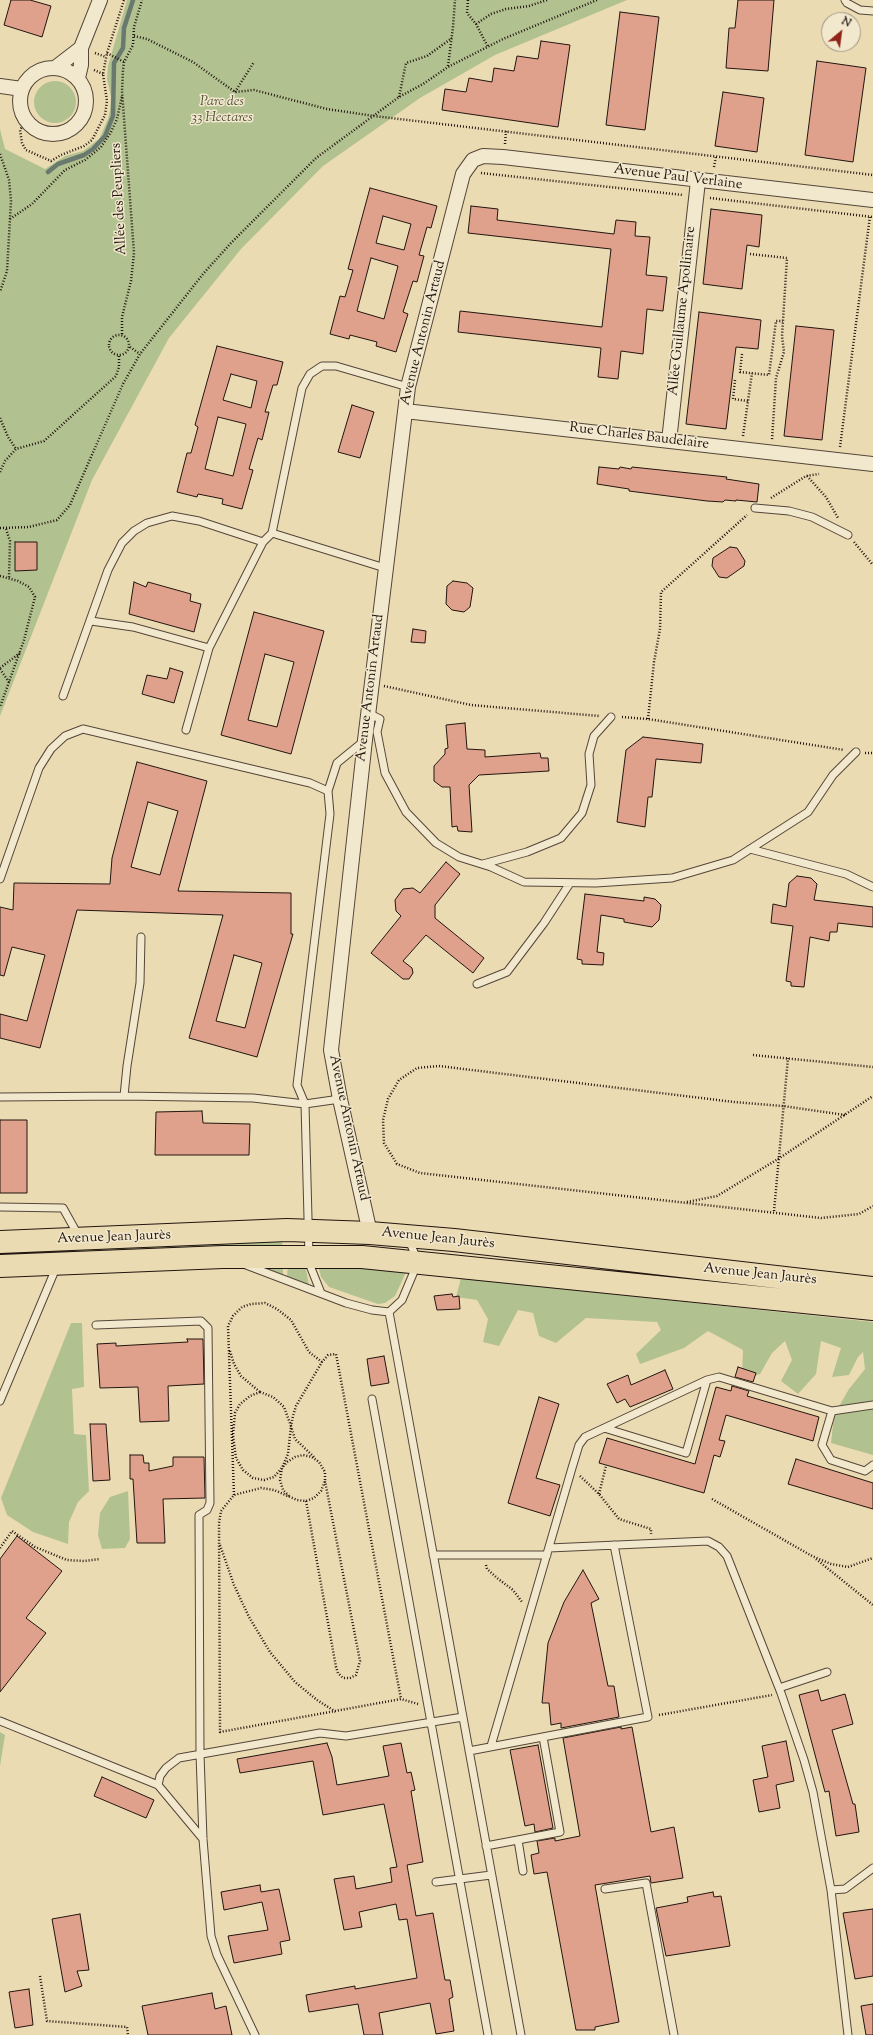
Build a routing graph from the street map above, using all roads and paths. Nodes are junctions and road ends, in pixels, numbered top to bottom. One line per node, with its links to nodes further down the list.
1 (100, 0): 14 (street)
2 (124, 0): 15 (path)
3 (142, 0): 11 (path)
4 (455, 0): 12 (path)
5 (468, 0): 10 (path)
6 (546, 0): 10 (path)
7 (597, 0): 13 (path)
8 (845, 0): 9 (lane)
9 (873, 11)
10 (476, 24): 13 (path)
11 (134, 36): 16 (path); 23 (path)
12 (452, 38): 18 (path); 25 (path)
13 (488, 47): 18 (path)
14 (81, 48): 19 (street); 20 (street)
15 (107, 53): 16 (path); 27 (path)
16 (124, 62): 24 (path, Allée des Peupliers)
17 (254, 62): 23 (path)
18 (448, 67): 25 (path)
19 (55, 68): 20 (street); 22 (street)
20 (78, 78): 27 (street)
21 (0, 86): 22 (street)
22 (22, 89): 27 (street)
23 (235, 92): 26 (path)
24 (122, 94): 36 (path); 40 (path, Allée des Peupliers)
25 (399, 97): 26 (path)
26 (374, 116): 31 (path); 42 (path)
27 (26, 120)
28 (0, 154): 36 (path)
29 (483, 156): 32 (street, Avenue Paul Verlaine); 47 (street, Avenue Antonin Artaud)
30 (478, 172): 33 (path)
31 (873, 175)
32 (698, 181): 33 (street, Allée Guillaume Apollinaire); 34 (street, Avenue Paul Verlaine)
33 (696, 197): 35 (path); 51 (street, Allée Guillaume Apollinaire)
34 (873, 200)
35 (872, 216): 55 (path)
36 (10, 219): 38 (path)
37 (750, 254): 39 (path)
38 (0, 292)
39 (782, 321): 45 (path); 54 (path)
40 (122, 334): 41 (path); 44 (path)
41 (130, 347): 42 (path); 44 (path)
42 (140, 354): 61 (path)
43 (742, 354): 45 (path)
44 (119, 355): 52 (path)
45 (752, 373): 48 (path)
46 (735, 380): 48 (path)
47 (408, 387): 49 (street, Avenue Antonin Artaud); 62 (lane)
48 (748, 401): 53 (path)
49 (405, 411): 51 (street, Rue Charles Baudelaire); 65 (street, Avenue Antonin Artaud)
50 (0, 418): 52 (path)
51 (669, 441): 53 (street, Rue Charles Baudelaire)
52 (16, 449): 57 (path)
53 (741, 449): 54 (street, Rue Charles Baudelaire)
54 (771, 452): 55 (street, Rue Charles Baudelaire)
55 (839, 460): 56 (street, Rue Charles Baudelaire)
56 (873, 464)
57 (0, 472)
58 (821, 473): 59 (path)
59 (755, 508): 63 (lane); 79 (path)
60 (0, 528): 61 (path)
61 (6, 529): 67 (path)
62 (272, 533): 64 (lane); 65 (lane)
63 (848, 535)
64 (263, 542): 68 (lane); 69 (lane)
65 (385, 568): 77 (street, Avenue Antonin Artaud)
66 (0, 576): 67 (path)
67 (9, 578): 70 (path)
68 (91, 621): 69 (lane); 75 (lane)
69 (209, 648): 80 (lane)
70 (20, 653): 71 (path); 73 (path)
71 (0, 668): 73 (path)
72 (387, 678): 74 (path)
73 (9, 682): 76 (path)
74 (385, 693)
75 (63, 696)
76 (0, 707)
77 (368, 713): 81 (street, Avenue Antonin Artaud); 85 (lane)
78 (611, 717): 85 (lane)
79 (648, 719)
80 (186, 730)
81 (365, 740): 83 (lane); 97 (street, Avenue Antonin Artaud)
82 (856, 752): 84 (lane)
83 (328, 791): 86 (lane); 98 (lane)
84 (750, 849): 87 (lane); 88 (lane)
85 (483, 864): 87 (lane)
86 (0, 879)
87 (570, 883): 90 (lane)
88 (873, 887)
89 (141, 937): 94 (lane)
90 (477, 984)
91 (753, 1055): 92 (path)
92 (788, 1058): 93 (path); 99 (path)
93 (873, 1067)
94 (124, 1096): 96 (lane); 98 (lane)
95 (873, 1096): 100 (path)
96 (0, 1097)
97 (340, 1099): 98 (lane); 107 (street, Avenue Antonin Artaud)
98 (305, 1104): 106 (lane)
99 (783, 1106): 100 (path); 101 (path); 102 (path)
100 (844, 1115): 101 (path)
101 (778, 1159): 102 (path); 105 (path)
102 (684, 1202): 105 (path)
103 (873, 1206): 105 (path)
104 (0, 1207): 109 (lane)
105 (774, 1211)
106 (310, 1230): 107 (main road, Avenue Jean Jaurès); 109 (main road, Avenue Jean Jaurès); 111 (lane)
107 (370, 1233): 108 (main road, Avenue Jean Jaurès)
108 (408, 1235): 113 (lane); 116 (main road, Avenue Jean Jaurès)
109 (80, 1239): 110 (main road, Avenue Jean Jaurès)
110 (0, 1242)
111 (309, 1256): 112 (main road, Avenue Jean Jaurès); 113 (main road, Avenue Jean Jaurès); 117 (lane)
112 (223, 1257): 114 (main road, Avenue Jean Jaurès); 117 (lane)
113 (418, 1262): 118 (main road, Avenue Jean Jaurès); 119 (lane)
114 (57, 1264): 115 (main road, Avenue Jean Jaurès); 126 (lane)
115 (0, 1266)
116 (873, 1288)
117 (321, 1293): 119 (lane)
118 (873, 1310)
119 (389, 1312): 148 (lane)
120 (96, 1324): 167 (lane)
121 (229, 1347): 122 (path); 124 (path); 131 (path)
122 (322, 1362): 129 (path); 157 (path)
123 (707, 1380): 128 (lane); 130 (lane); 130 (lane)
124 (260, 1392): 129 (path); 131 (path)
125 (372, 1399): 162 (lane)
126 (0, 1401)
127 (873, 1404): 128 (lane)
128 (832, 1411): 133 (lane)
129 (292, 1426): 132 (path); 135 (path)
130 (604, 1428): 136 (lane)
131 (233, 1435): 135 (path); 139 (path)
132 (319, 1462): 135 (path); 137 (path)
133 (873, 1465)
134 (606, 1466): 138 (path)
135 (282, 1468): 140 (path)
136 (572, 1468): 138 (path); 147 (lane)
137 (325, 1481): 142 (path); 142 (path)
138 (599, 1494): 144 (path)
139 (234, 1495): 140 (path); 143 (path)
140 (289, 1496): 142 (path)
141 (712, 1499): 150 (path)
142 (306, 1501)
143 (219, 1542): 158 (path); 158 (path)
144 (652, 1543): 145 (lane); 156 (lane)
145 (614, 1545): 147 (lane); 160 (lane)
146 (0, 1548): 152 (path)
147 (548, 1551): 149 (lane); 154 (lane)
148 (433, 1555): 149 (lane); 159 (lane)
149 (482, 1555): 154 (path)
150 (812, 1556): 151 (path); 153 (path)
151 (873, 1558)
152 (100, 1559)
153 (873, 1605)
154 (528, 1621): 165 (lane)
155 (828, 1672): 156 (lane)
156 (780, 1690): 160 (path); 178 (lane)
157 (401, 1699): 158 (path); 163 (path)
158 (337, 1712)
159 (462, 1717): 162 (lane); 166 (lane)
160 (648, 1717): 164 (lane)
161 (0, 1721): 168 (lane)
162 (431, 1722): 163 (lane); 175 (lane)
163 (422, 1724): 167 (lane)
164 (543, 1737): 165 (lane); 170 (lane)
165 (491, 1746): 166 (lane)
166 (469, 1751): 171 (lane)
167 (200, 1754): 168 (lane); 169 (lane)
168 (158, 1786): 169 (lane)
169 (203, 1839): 181 (lane)
170 (518, 1840): 171 (lane); 173 (lane)
171 (486, 1846): 174 (lane)
172 (873, 1868): 178 (lane)
173 (523, 1871)
174 (491, 1875): 175 (lane); 183 (lane)
175 (460, 1879): 176 (lane); 182 (lane)
176 (436, 1882)
177 (605, 1889): 184 (lane)
178 (830, 1890): 185 (lane)
179 (40, 1976): 180 (path)
180 (128, 2035)
181 (255, 2035)
182 (488, 2035)
183 (520, 2035)
184 (674, 2035)
185 (848, 2035)

